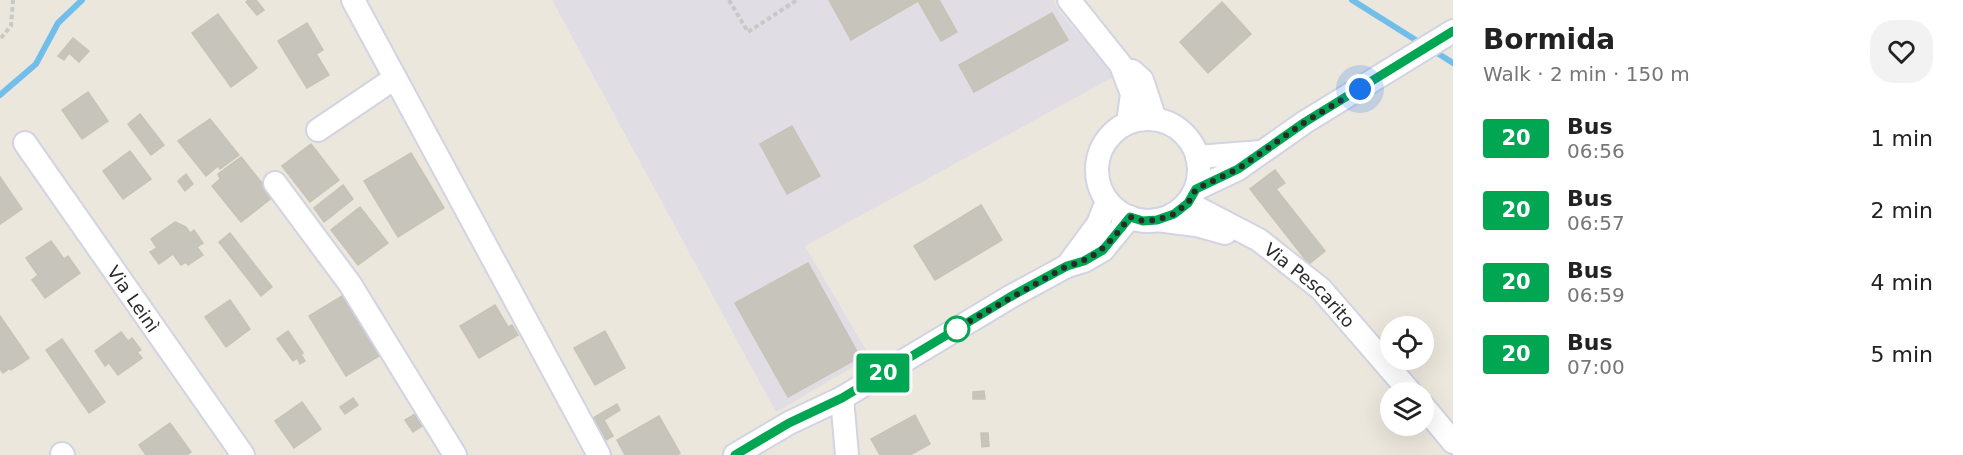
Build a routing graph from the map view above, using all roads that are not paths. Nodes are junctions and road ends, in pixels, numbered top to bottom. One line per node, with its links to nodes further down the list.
1 (352, 0): 5 (street)
2 (1069, 0): 4 (street)
3 (1453, 31): 10 (street)
4 (1121, 65): 6 (street); 7 (street)
5 (395, 78): 8 (street); 25 (street)
6 (1155, 120): 7 (street); 11 (street)
7 (1128, 123): 14 (street)
8 (318, 130)
9 (25, 143): 23 (street, Via Leinì)
10 (1261, 152): 11 (street); 13 (street)
11 (1197, 157): 13 (street)
12 (275, 183): 24 (street)
13 (1192, 196): 16 (street); 17 (street, Via Pescarito)
14 (1107, 201): 15 (street); 18 (street)
15 (1130, 217): 16 (street); 18 (street)
16 (1157, 220): 17 (street)
17 (1259, 240): 19 (street, Via Pescarito)
18 (1067, 266): 20 (street)
19 (1402, 382)
20 (842, 398): 26 (street); 27 (street)
21 (1434, 419): 22 (street)
22 (1453, 442)
23 (243, 455)
24 (455, 455)
25 (599, 455)
26 (735, 455)
27 (847, 455)

